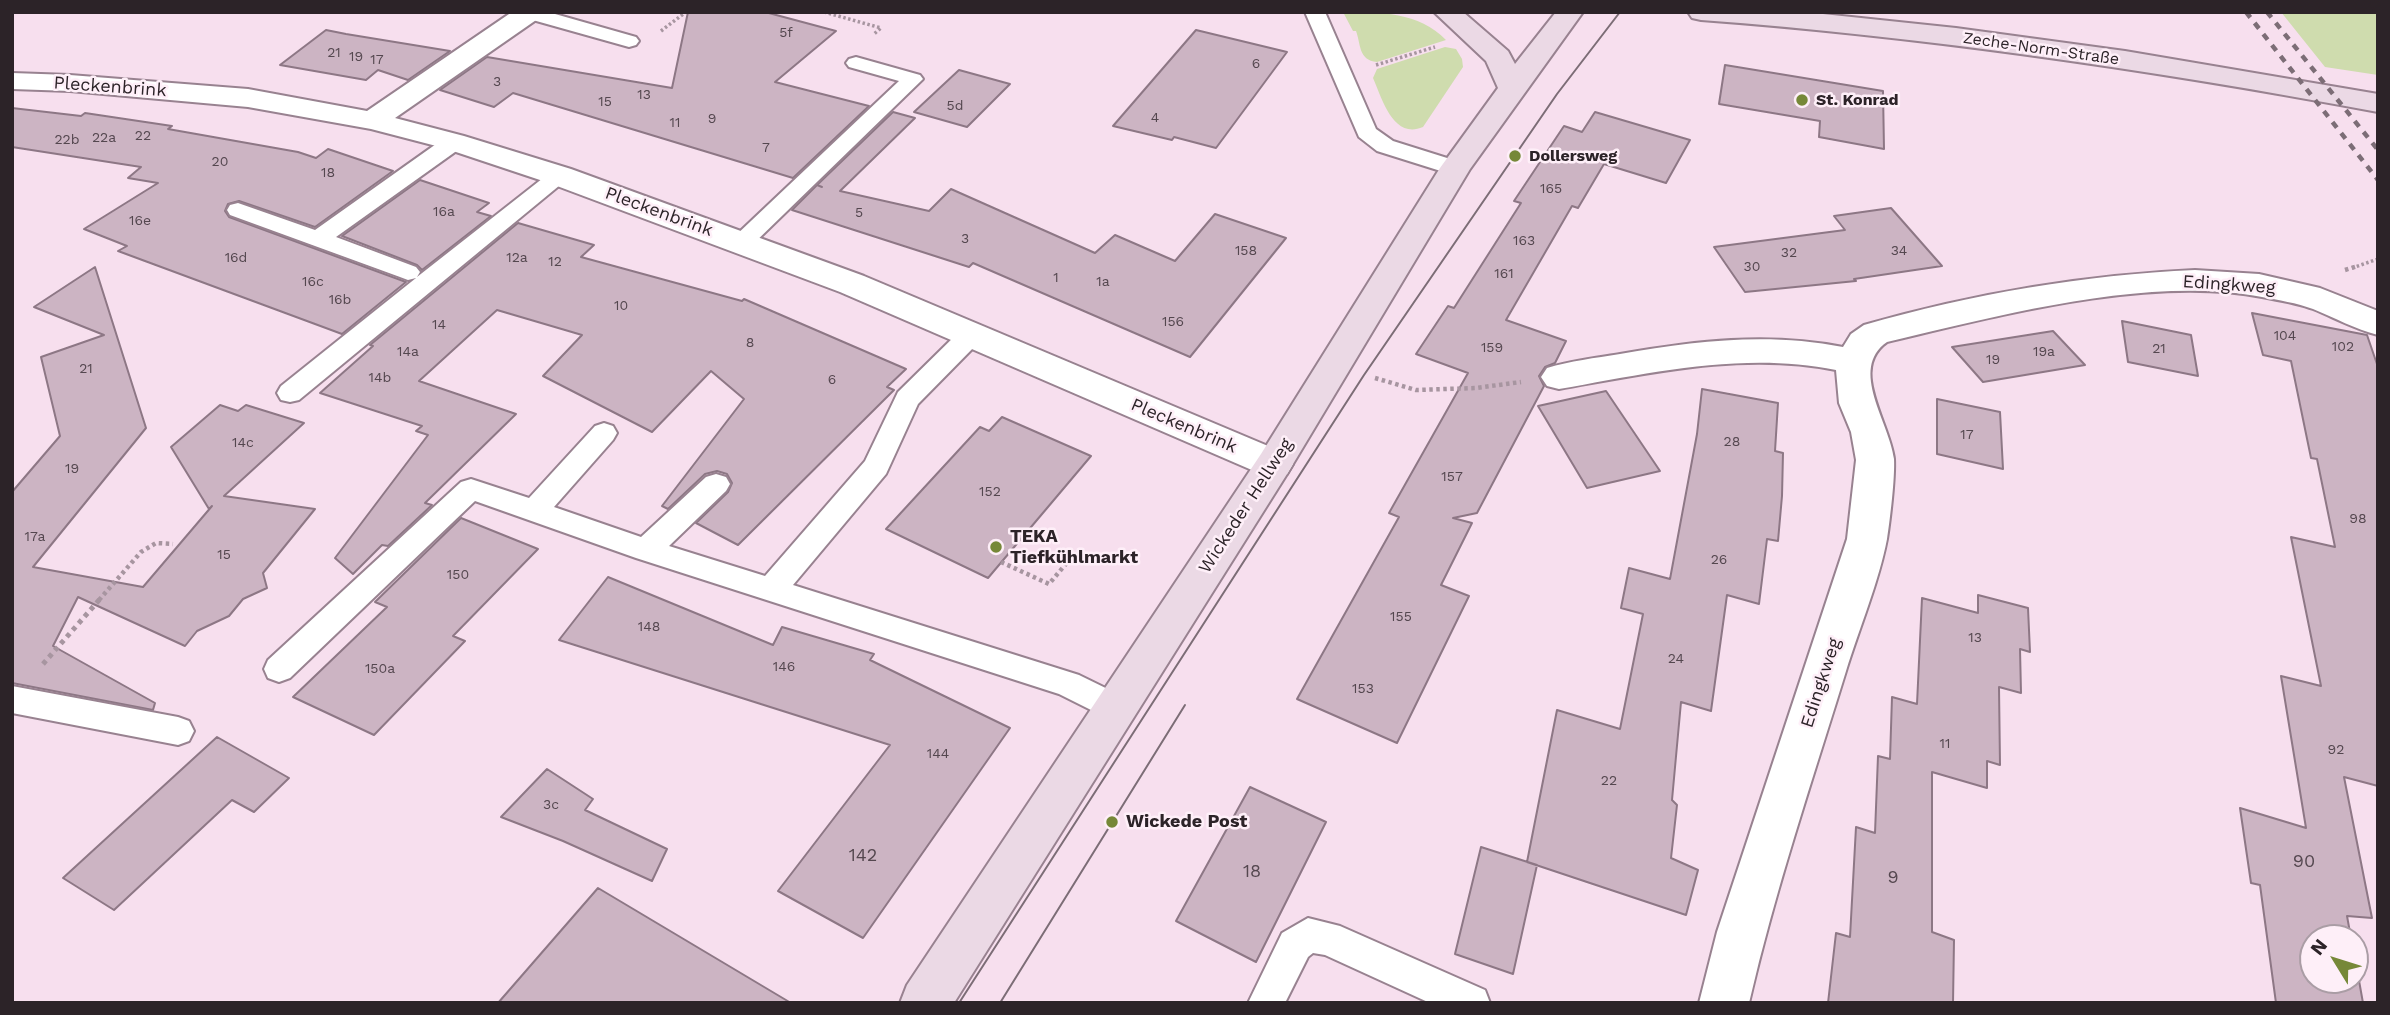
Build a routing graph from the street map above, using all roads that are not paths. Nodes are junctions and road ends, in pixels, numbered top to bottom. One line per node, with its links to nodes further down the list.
1 (1315, 12): 14 (lane)
2 (1447, 12): 10 (main road)
3 (1570, 12): 10 (main road, Wickeder Hellweg)
4 (1701, 12): 6 (main road, Zeche-Norm-Straße)
5 (529, 13): 7 (lane); 12 (street)
6 (1754, 14): 11 (main road, Zeche-Norm-Straße)
7 (629, 41)
8 (856, 63): 18 (lane)
9 (12, 81): 12 (street, Pleckenbrink)
10 (1512, 87): 14 (main road, Wickeder Hellweg)
11 (2378, 103)
12 (372, 121): 13 (street, Pleckenbrink)
13 (454, 142): 15 (street, Pleckenbrink); 17 (lane)
14 (1455, 168): 26 (main road, Wickeder Hellweg)
15 (560, 176): 18 (street, Pleckenbrink); 24 (lane)
16 (238, 210): 17 (lane)
17 (318, 239): 19 (lane)
18 (741, 243): 21 (street, Pleckenbrink)
19 (408, 272)
20 (2378, 324): 22 (street, Edingkweg)
21 (971, 335): 26 (street, Pleckenbrink); 30 (lane)
22 (1853, 360): 23 (street); 38 (street, Edingkweg)
23 (1559, 377)
24 (290, 393)
25 (604, 433): 28 (lane)
26 (1274, 464): 33 (main road, Wickeder Hellweg)
27 (716, 484): 29 (lane)
28 (533, 512): 29 (lane); 31 (lane)
29 (646, 550): 30 (lane)
30 (771, 590): 33 (lane)
31 (279, 669)
32 (12, 699): 34 (lane)
33 (1115, 708): 35 (main road, Wickeder Hellweg)
34 (178, 731)
35 (925, 1003)
36 (1266, 1003): 37 (lane)
37 (1472, 1003)
38 (1724, 1003)

